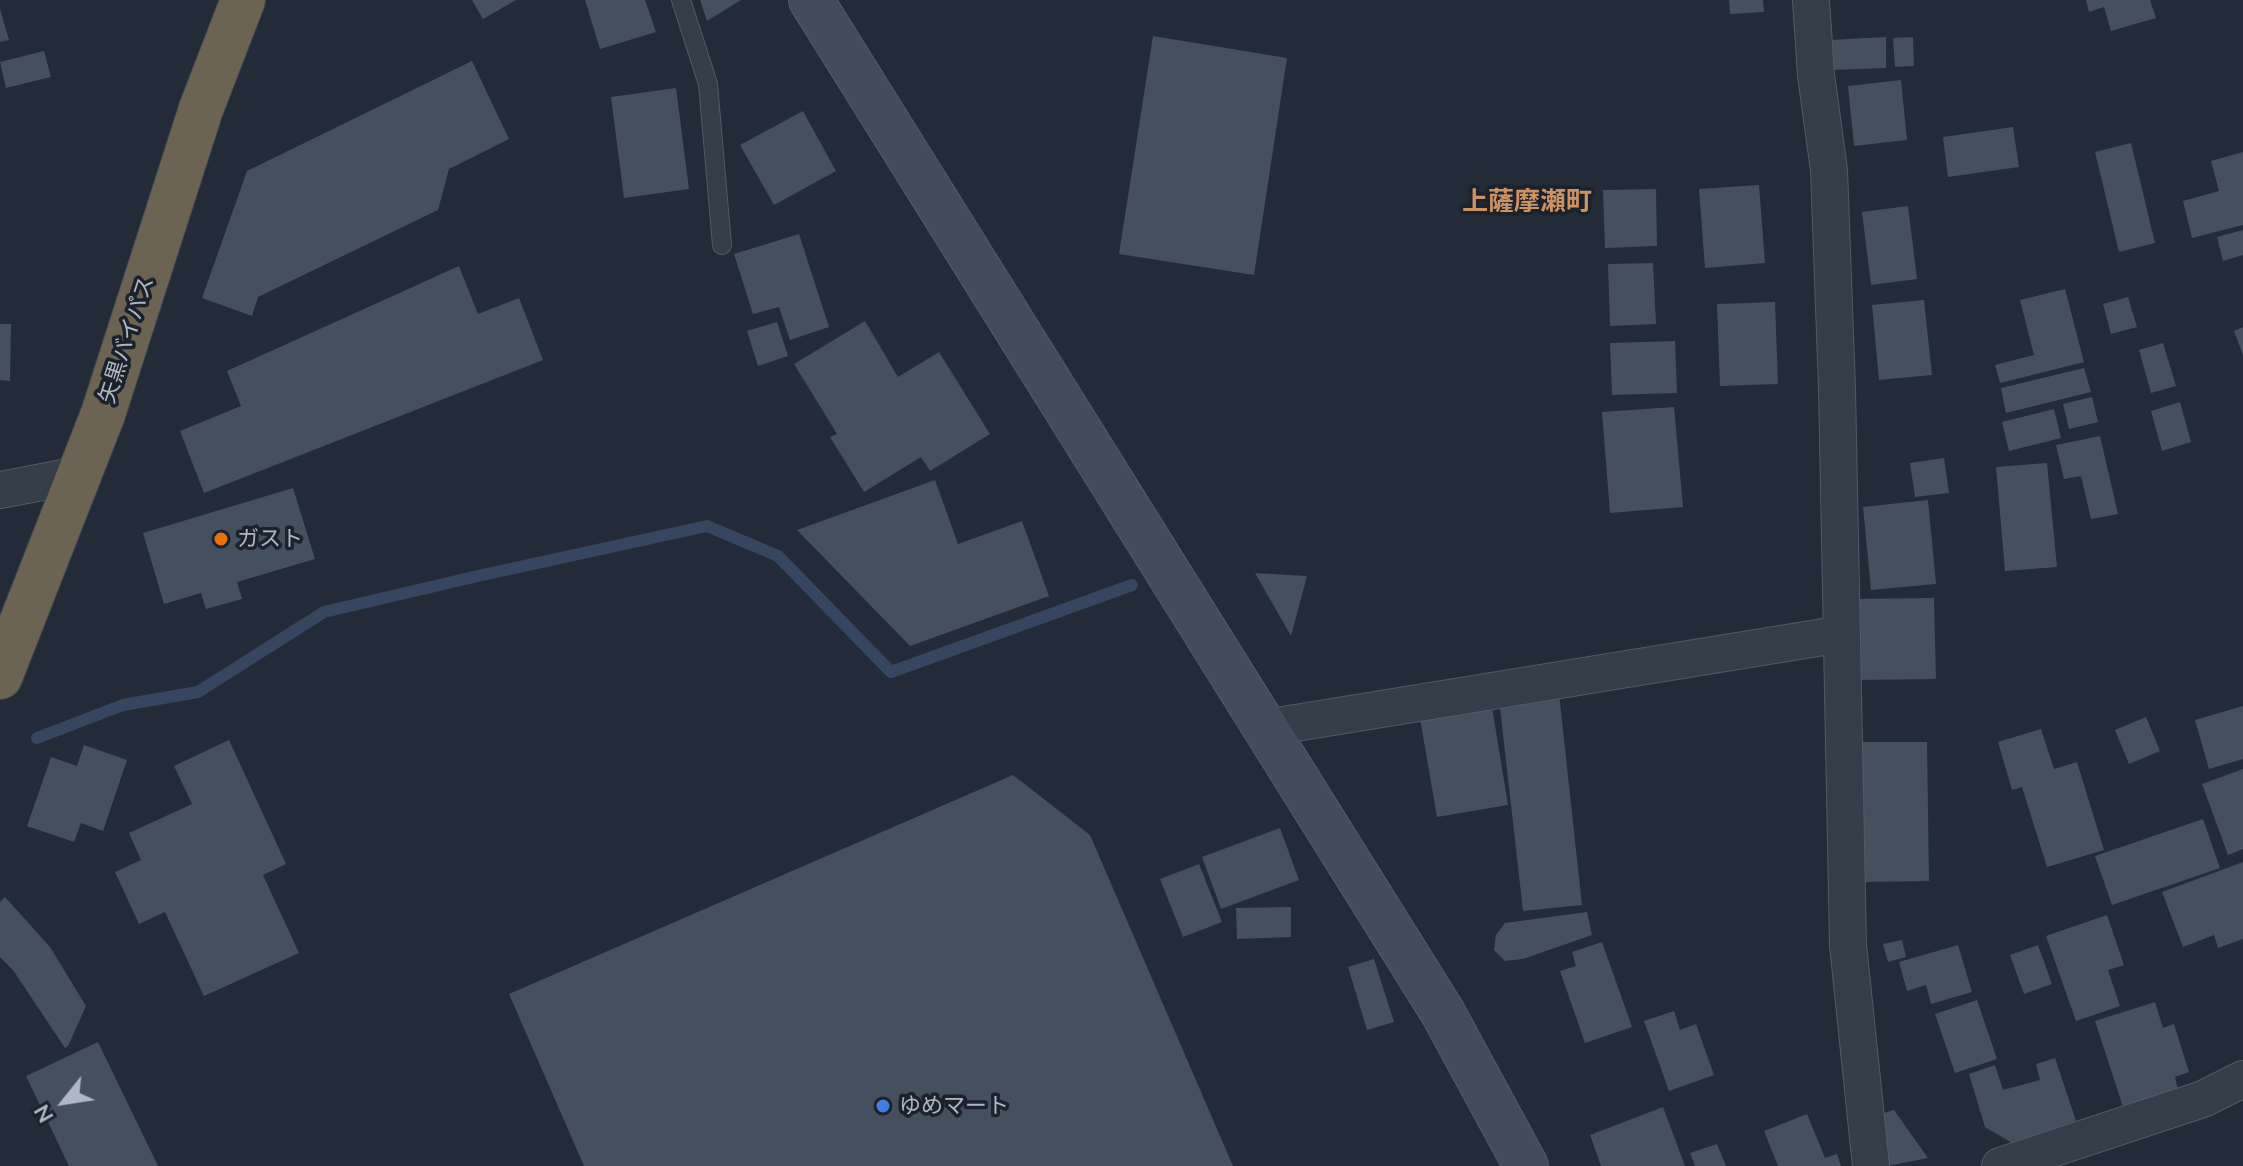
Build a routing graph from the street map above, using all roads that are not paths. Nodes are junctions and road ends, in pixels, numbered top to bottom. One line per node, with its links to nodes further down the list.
1 (243, 0): 6 (highway, 矢黒バイパス)
2 (681, 0): 5 (lane)
3 (811, 0): 10 (street)
4 (1811, 0): 8 (street)
5 (722, 245)
6 (79, 475): 7 (street); 9 (highway, 矢黒バイパス)
7 (0, 490)
8 (1842, 634): 10 (street); 13 (street)
9 (0, 677)
10 (1265, 728): 12 (street)
11 (2243, 1079): 14 (street)
12 (1526, 1166)
13 (1871, 1166)
14 (2000, 1166)

